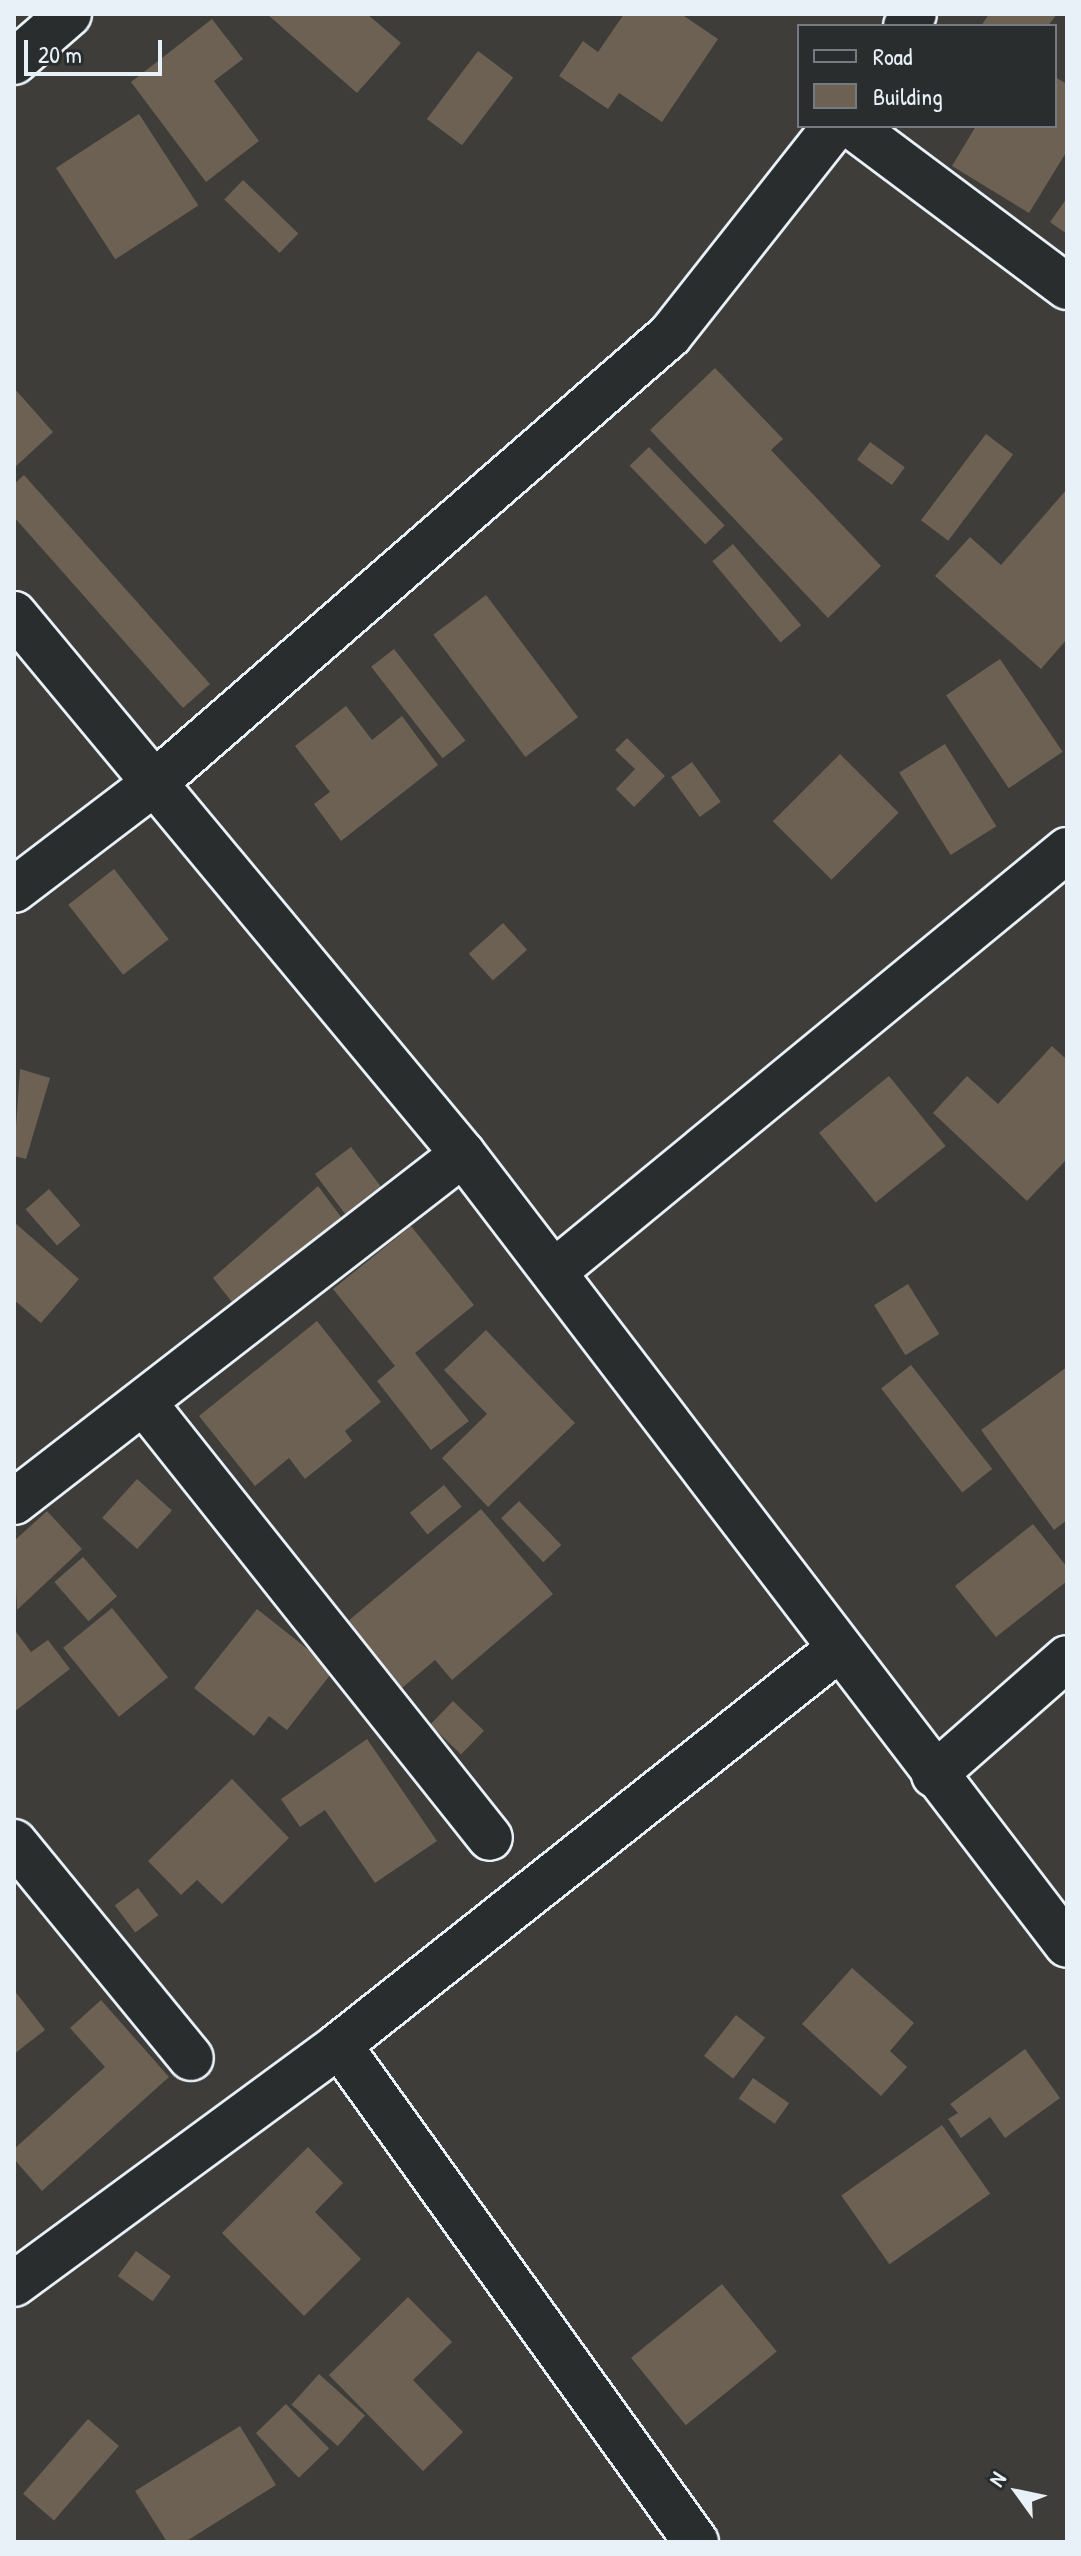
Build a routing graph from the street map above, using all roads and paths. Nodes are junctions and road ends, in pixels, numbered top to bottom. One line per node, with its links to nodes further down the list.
1 (69, 14): 2 (street)
2 (14, 62)
3 (833, 128): 7 (street)
4 (855, 128): 5 (street)
5 (1067, 287)
6 (14, 614): 7 (street)
7 (152, 785): 9 (street); 10 (street)
8 (1067, 850): 11 (street)
9 (14, 890)
10 (463, 1154): 11 (street); 12 (street)
11 (555, 1271): 14 (street)
12 (145, 1404): 13 (street); 17 (street)
13 (14, 1502)
14 (840, 1648): 16 (street); 20 (street)
15 (1067, 1658): 16 (street)
16 (934, 1775): 19 (street)
17 (490, 1838)
18 (14, 1842): 21 (street)
19 (1067, 1945)
20 (339, 2045): 22 (street); 23 (street)
21 (191, 2058)
22 (14, 2284)
23 (696, 2542)

